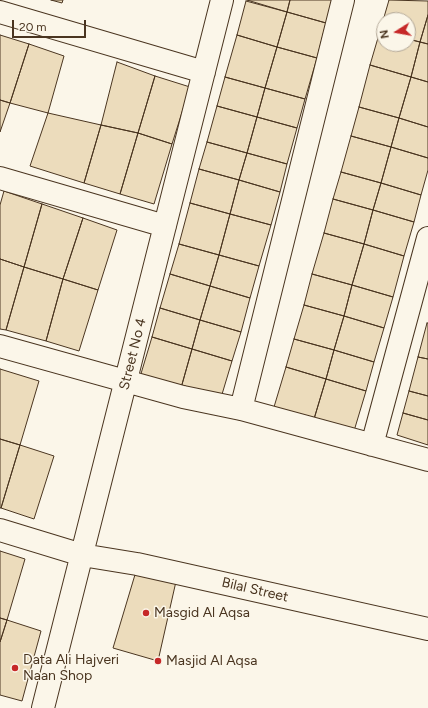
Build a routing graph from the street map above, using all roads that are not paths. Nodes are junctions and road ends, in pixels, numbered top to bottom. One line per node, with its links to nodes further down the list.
1 (222, 0): 4 (street, Street No 4)
2 (343, 0): 10 (street)
3 (0, 12): 4 (street)
4 (204, 72): 6 (street, Street No 4)
5 (0, 178): 6 (street)
6 (165, 226): 9 (street, Street No 4)
7 (428, 238): 11 (street)
8 (0, 346): 9 (street)
9 (126, 381): 10 (street); 14 (street, Street No 4)
10 (241, 409): 11 (street)
11 (372, 445): 12 (street)
12 (428, 460)
13 (0, 530): 14 (street, Bilal Street)
14 (82, 555): 15 (street, Bilal Street); 16 (street, Street No 4)
15 (428, 629)
16 (43, 708)

